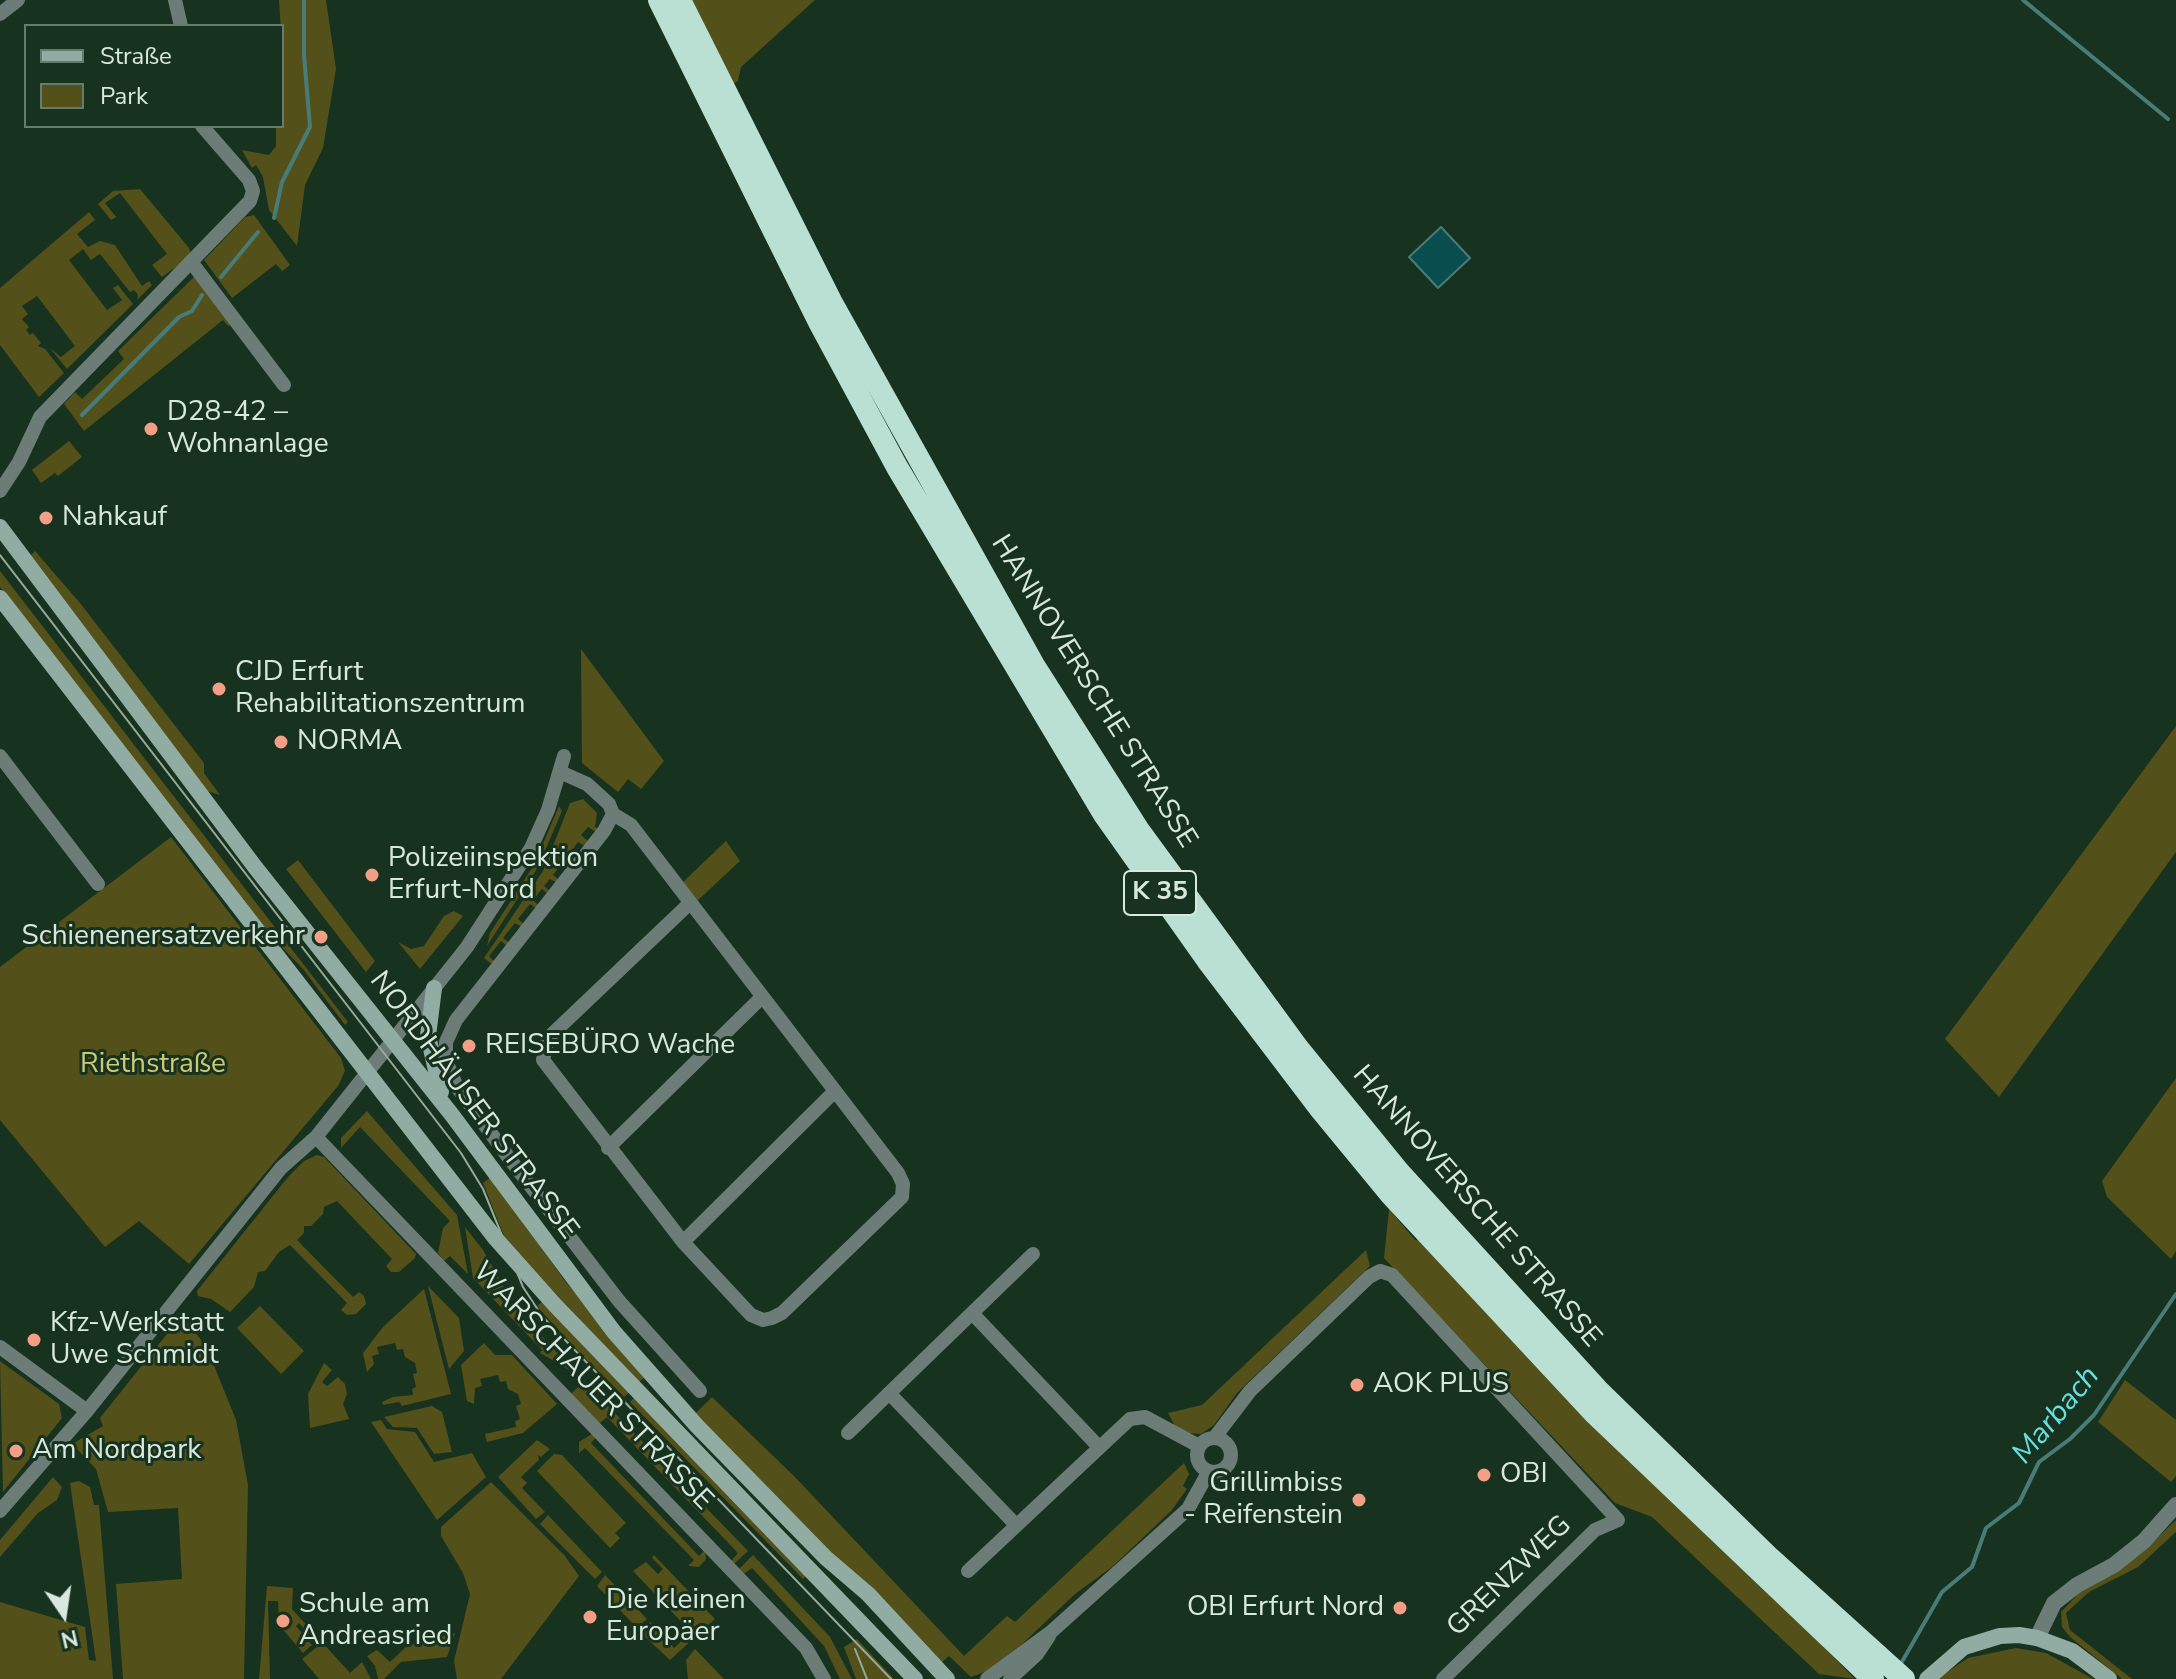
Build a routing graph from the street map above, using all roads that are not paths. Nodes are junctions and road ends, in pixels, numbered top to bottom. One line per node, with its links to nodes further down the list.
1 (18, 0): 5 (street)
2 (175, 0): 6 (street)
3 (659, 0): 45 (highway, HANNOVERSCHE STRASSE / K 35)
4 (680, 0): 45 (highway, HANNOVERSCHE STRASSE / K 35)
5 (0, 14)
6 (181, 24)
7 (204, 128): 8 (street)
8 (192, 263): 9 (street); 10 (street)
9 (284, 385)
10 (0, 491)
11 (0, 527): 21 (main road, NORDHÄUSER STRASSE)
12 (0, 598): 22 (main road, NORDHÄUSER STRASSE)
13 (0, 756): 17 (street)
14 (564, 756): 15 (street)
15 (560, 772): 16 (street); 19 (street)
16 (613, 814): 18 (street); 31 (street)
17 (98, 884)
18 (690, 903): 20 (street); 26 (street)
19 (434, 988): 21 (street); 24 (main road)
20 (762, 997): 23 (street); 26 (street)
21 (392, 1039): 22 (street); 24 (main road, NORDHÄUSER STRASSE)
22 (367, 1072): 25 (street); 47 (main road, NORDHÄUSER STRASSE)
23 (835, 1091): 27 (street); 27 (street)
24 (452, 1115): 48 (main road, NORDHÄUSER STRASSE)
25 (316, 1137): 33 (street); 46 (street, WARSCHAUER STRASSE)
26 (608, 1148): 27 (street)
27 (683, 1242)
28 (1033, 1254): 29 (street)
29 (972, 1313): 32 (street); 36 (street)
30 (0, 1347): 33 (street)
31 (700, 1391)
32 (889, 1393): 34 (street); 41 (street)
33 (87, 1411): 40 (street)
34 (848, 1433)
35 (1215, 1437): 37 (street); 38 (street); 51 (street, GRENZWEG)
36 (1098, 1446): 37 (street); 41 (street)
37 (1199, 1446): 38 (street)
38 (1209, 1471): 43 (street)
39 (2176, 1505): 44 (street)
40 (0, 1511)
41 (1016, 1525): 42 (street)
42 (968, 1571)
43 (1051, 1632): 49 (street); 50 (street)
44 (2037, 1638): 54 (main road); 55 (main road)
45 (1850, 1645): 52 (highway, HANNOVERSCHE STRASSE / K 35); 53 (highway, HANNOVERSCHE STRASSE / K 35)
46 (824, 1679)
47 (915, 1679)
48 (947, 1679)
49 (987, 1679)
50 (1010, 1679)
51 (1443, 1679)
52 (1873, 1679)
53 (1904, 1679)
54 (1927, 1679)
55 (2109, 1679)

